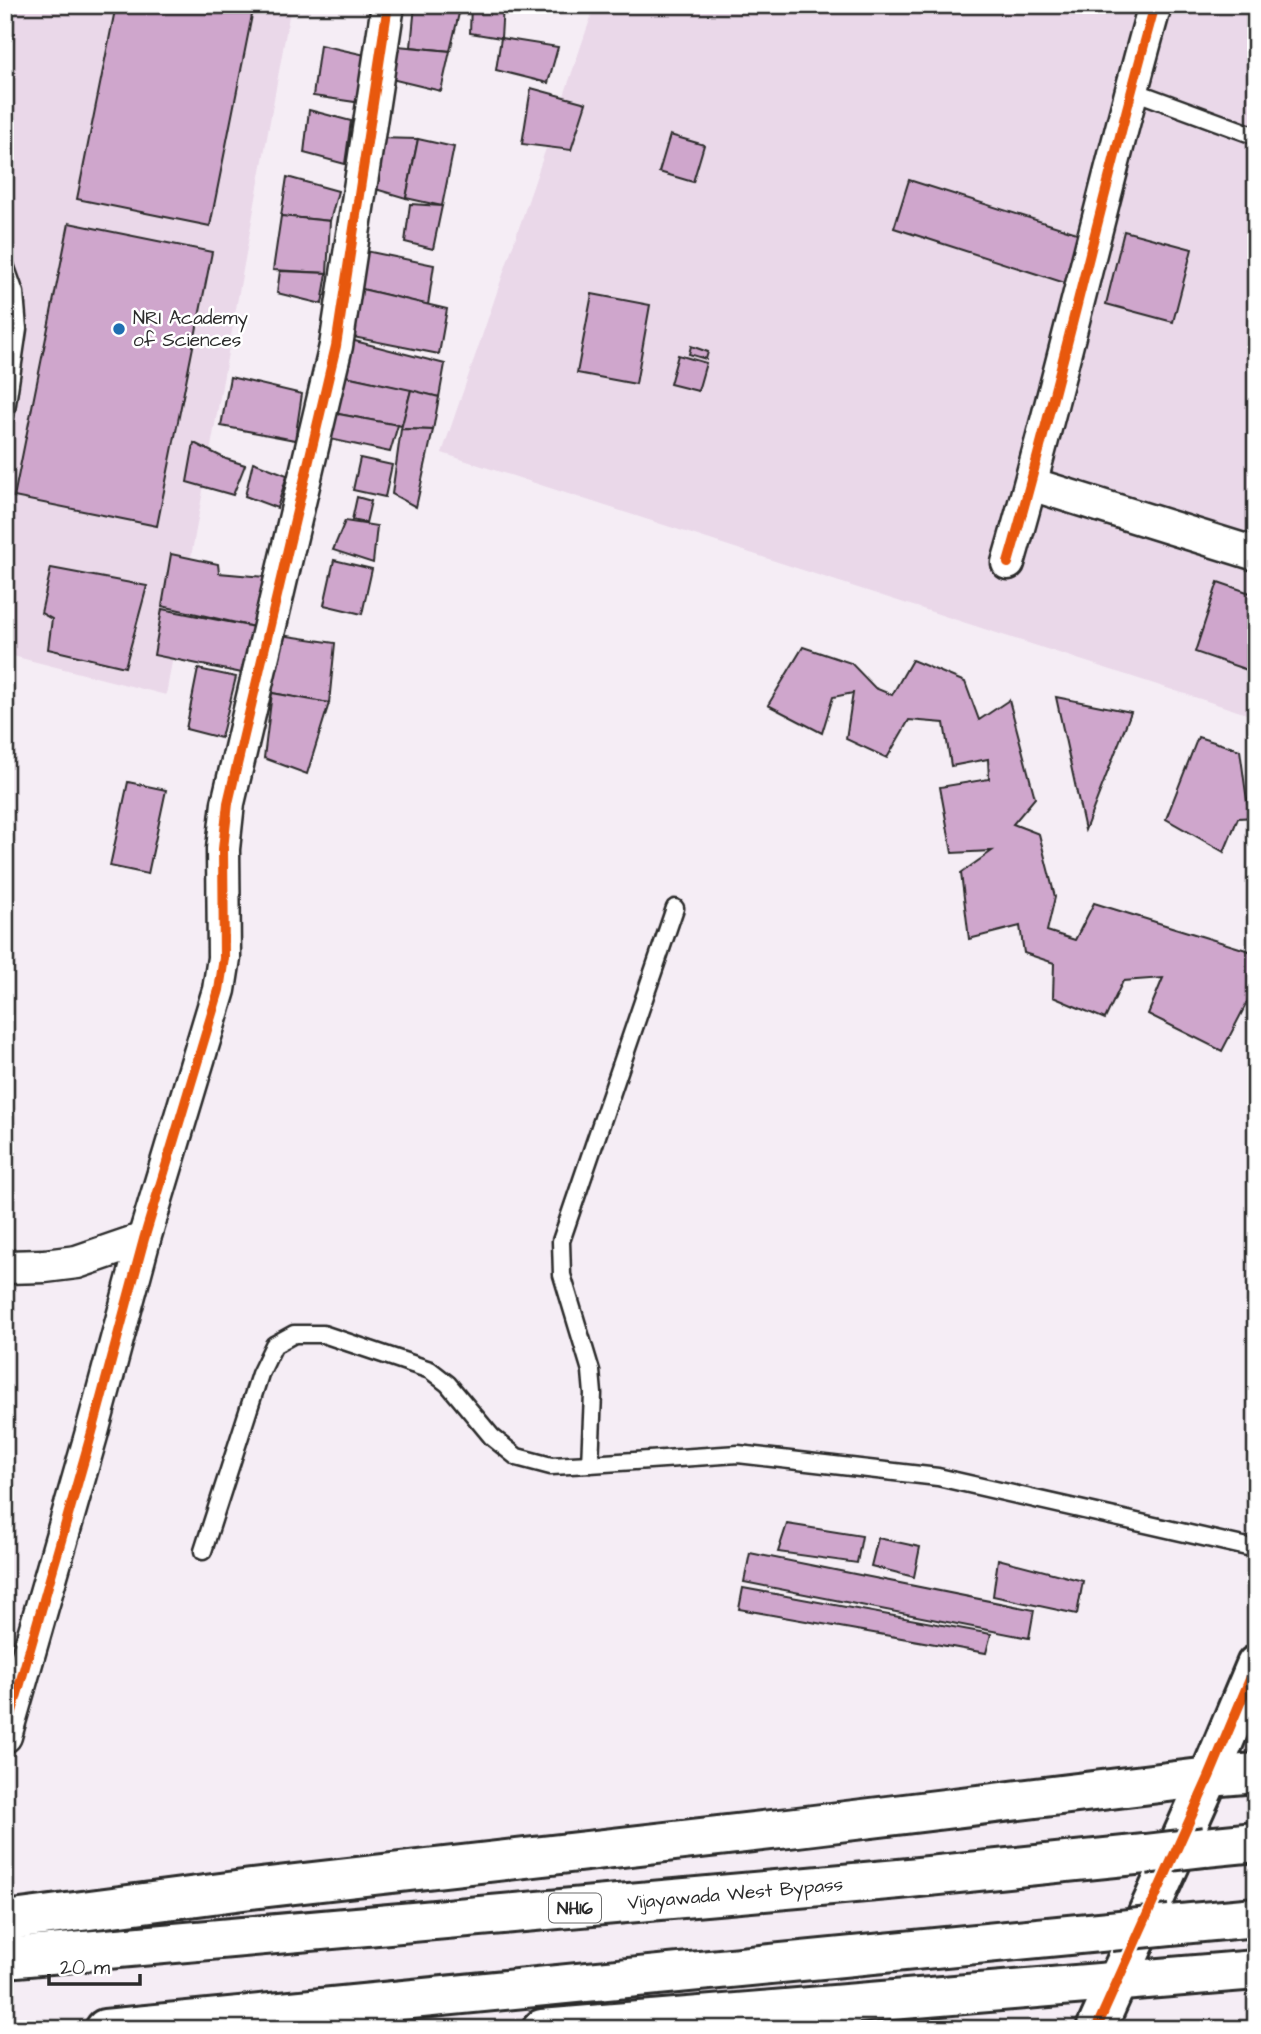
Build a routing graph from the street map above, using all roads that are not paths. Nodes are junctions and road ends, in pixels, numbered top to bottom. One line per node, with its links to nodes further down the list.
1 (388, 5): 11 (street)
2 (1155, 5): 3 (street)
3 (1132, 90): 4 (lane); 7 (street)
4 (1256, 136)
5 (5, 265): 6 (lane)
6 (5, 417)
7 (1031, 484): 8 (street); 9 (street)
8 (1256, 554)
9 (1008, 563)
10 (675, 908): 13 (lane)
11 (144, 1239): 12 (street); 17 (street)
12 (5, 1267)
13 (590, 1464): 14 (lane); 15 (lane)
14 (1256, 1549)
15 (203, 1551)
16 (1256, 1665): 19 (main road)
17 (5, 1736)
18 (1256, 1773): 19 (main road)
19 (1209, 1777): 22 (main road); 25 (main road)
20 (1256, 1842): 23 (main road, Vijayawada West Bypass / NH16, bridge)
21 (1256, 1917): 26 (main road, bridge)
22 (5, 1922)
23 (5, 1958)
24 (1256, 1970): 25 (main road)
25 (1116, 1983): 27 (main road); 28 (main road)
26 (105, 2029)
27 (542, 2029)
28 (1096, 2029)

